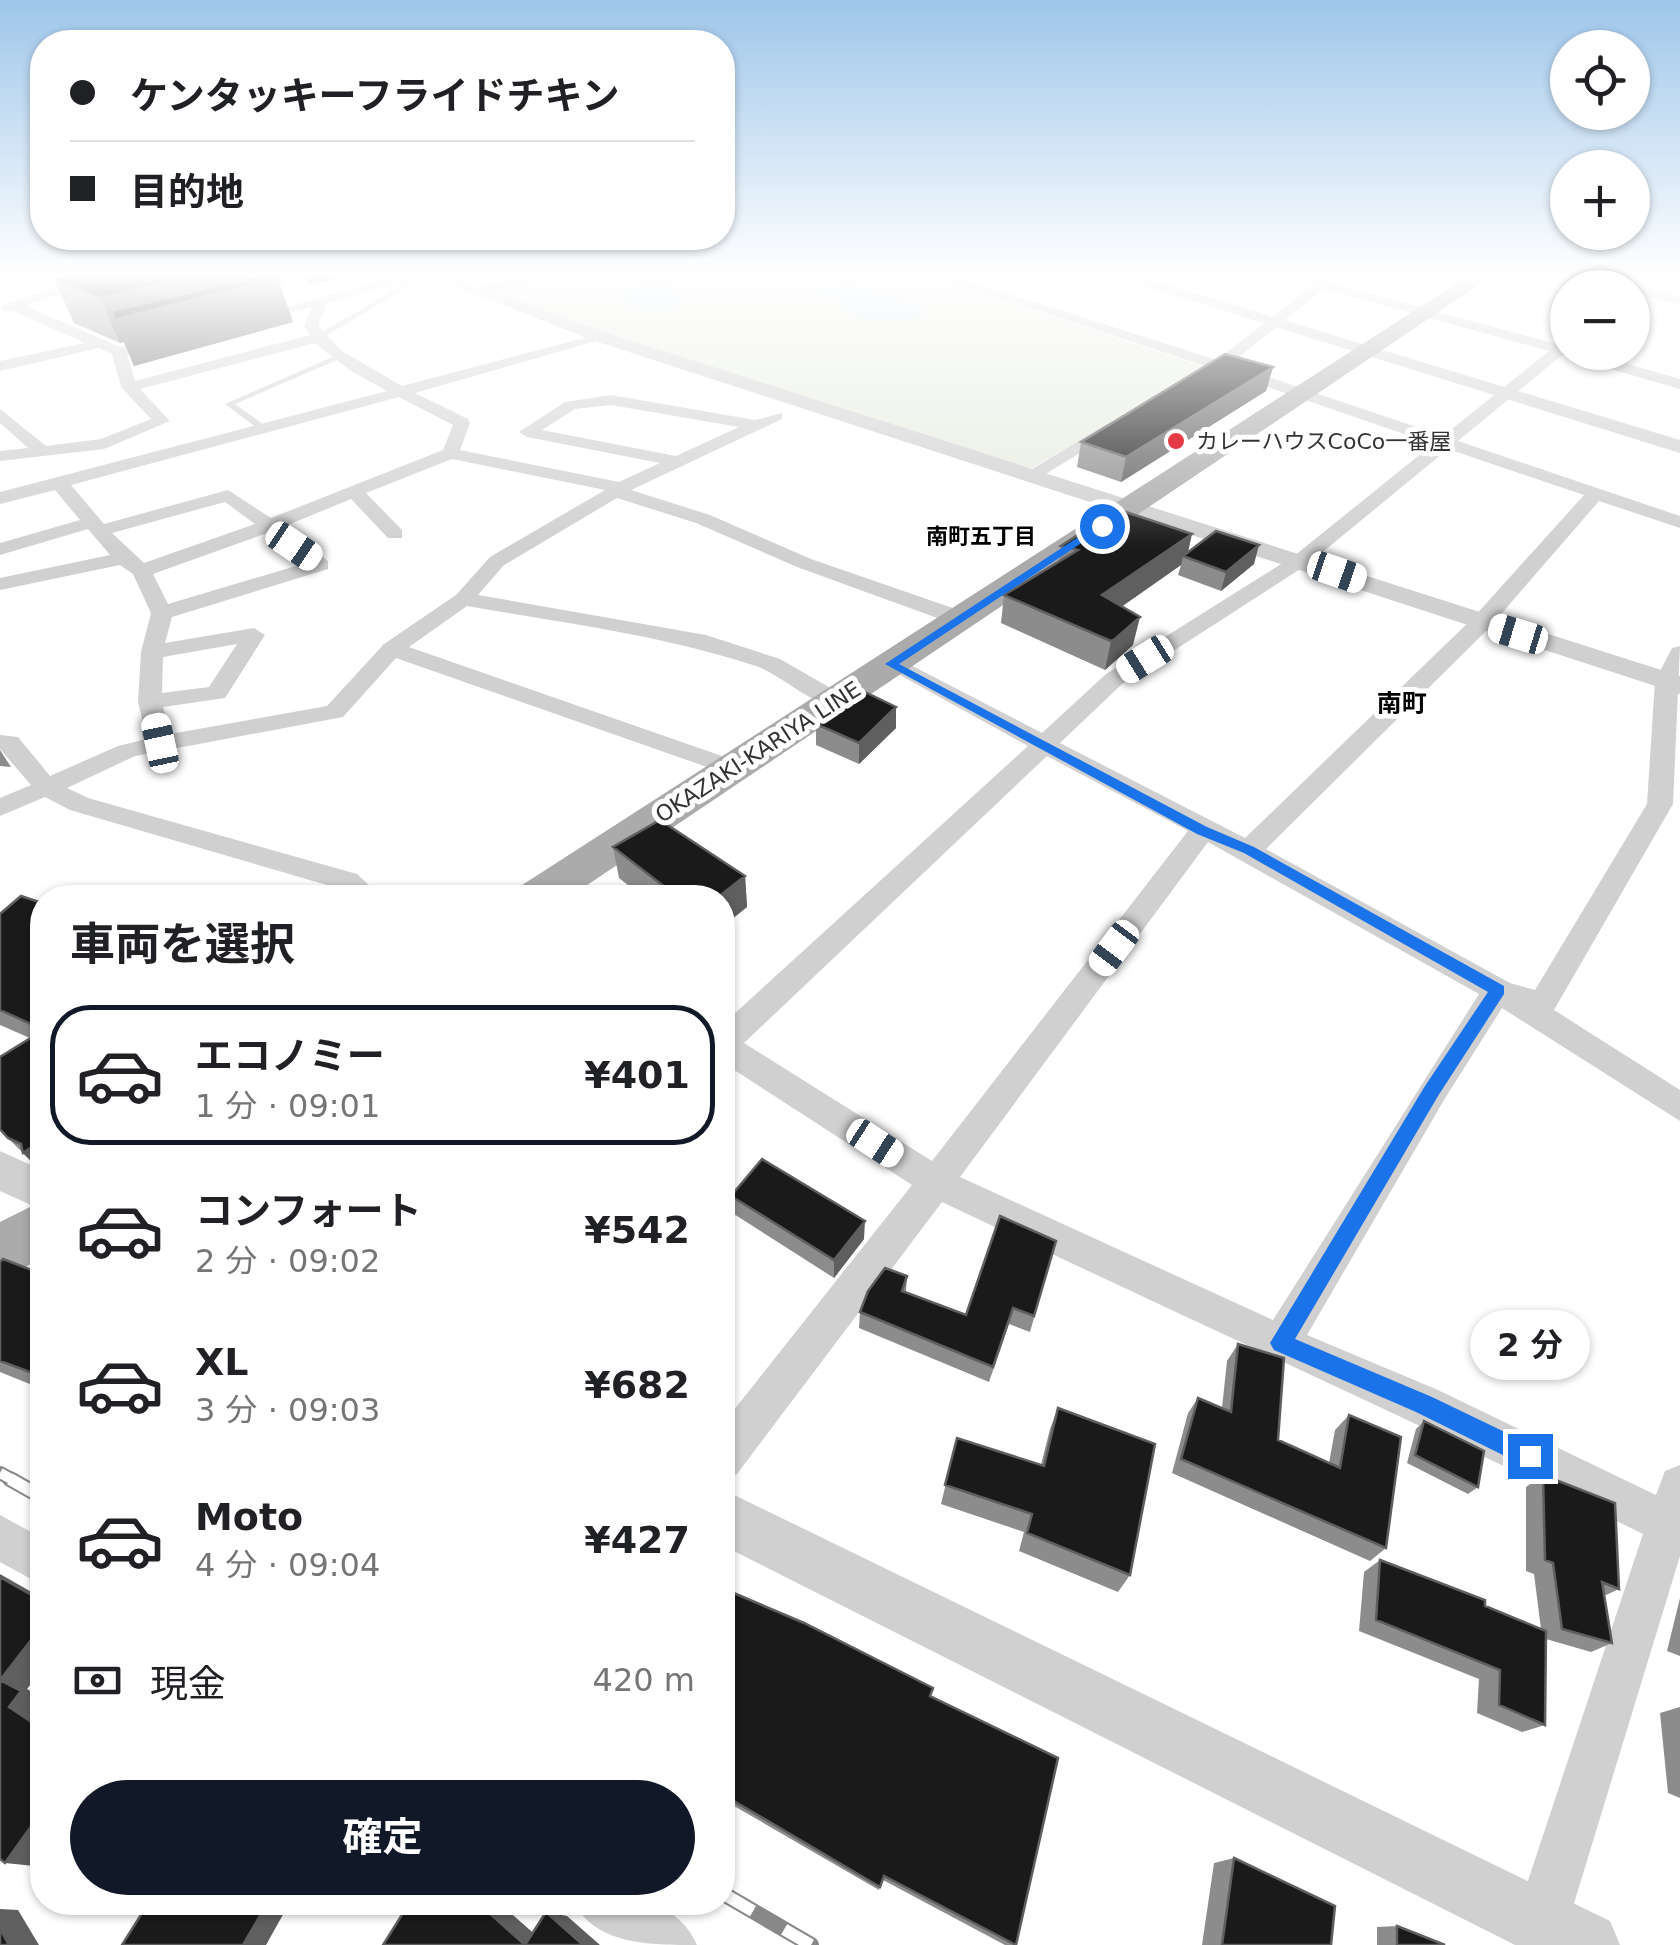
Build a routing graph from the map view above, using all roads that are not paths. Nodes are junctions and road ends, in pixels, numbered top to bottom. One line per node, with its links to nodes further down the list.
1 (123, 367): 15 (street)
2 (206, 367): 15 (street)
3 (319, 367): 21 (lane)
4 (357, 367): 16 (street)
5 (487, 367): 16 (street)
6 (695, 367): 28 (street)
7 (1220, 367): 14 (street)
8 (1223, 367): 18 (street)
9 (1343, 367): 18 (main road, OKAZAKI-KARIYA LINE)
10 (1415, 367): 17 (street)
11 (1542, 367): 17 (street)
12 (1634, 370): 13 (street)
13 (1680, 384)
14 (1186, 386)
15 (129, 387): 24 (street)
16 (403, 390): 21 (street); 25 (street)
17 (1506, 394): 22 (street); 23 (street)
18 (1299, 395): 22 (street); 34 (main road, OKAZAKI-KARIYA LINE)
19 (0, 414): 24 (street)
20 (1127, 420): 28 (street)
21 (264, 430): 29 (street)
22 (1443, 443): 32 (street); 40 (street)
23 (1680, 447)
24 (44, 453): 26 (street)
25 (450, 453): 30 (street); 31 (street)
26 (0, 456)
27 (682, 462): 27 (street); 30 (street)
28 (1033, 474): 34 (street)
29 (59, 482): 33 (street); 36 (street)
30 (621, 488): 43 (street); 45 (street)
31 (354, 492): 37 (street); 38 (street)
32 (1596, 494): 35 (street); 46 (street)
33 (0, 498)
34 (1130, 508): 40 (street); 45 (main road, OKAZAKI-KARIYA LINE)
35 (1680, 522)
36 (97, 526): 37 (street); 39 (street); 41 (street)
37 (266, 527): 41 (street); 44 (street)
38 (395, 534)
39 (0, 549)
40 (1301, 560): 46 (street); 56 (street)
41 (133, 564): 42 (street); 44 (street)
42 (2, 582)
43 (463, 598): 47 (street); 53 (street)
44 (162, 613): 48 (street)
45 (959, 618): 50 (main road, OKAZAKI-KARIYA LINE)
46 (1480, 623): 51 (street); 61 (street)
47 (392, 649): 55 (street); 57 (street)
48 (152, 652): 52 (street); 52 (street)
49 (1680, 653): 51 (street)
50 (891, 664): 53 (main road, OKAZAKI-KARIYA LINE); 56 (street)
51 (1673, 683): 64 (street)
52 (150, 702): 55 (street)
53 (838, 702): 57 (main road, OKAZAKI-KARIYA LINE)
54 (3, 737): 58 (street)
55 (160, 743): 58 (street)
56 (1042, 746): 60 (street); 65 (street)
57 (734, 768): 63 (main road, OKAZAKI-KARIYA LINE)
58 (47, 788): 59 (street); 62 (street)
59 (0, 808)
60 (1202, 831): 61 (street); 69 (street)
61 (1249, 850): 64 (street)
62 (353, 885)
63 (556, 885)
64 (1498, 990): 67 (street); 73 (street)
65 (735, 1033)
66 (735, 1053): 69 (street)
67 (1680, 1107)
68 (0, 1170): 70 (street)
69 (936, 1182): 73 (street); 74 (street)
70 (30, 1185)
71 (30, 1235): 72 (main road)
72 (0, 1254)
73 (1281, 1343): 75 (street)
74 (735, 1443)
75 (1677, 1513): 80 (street)
76 (735, 1522): 80 (street)
77 (0, 1537): 78 (street)
78 (30, 1556)
79 (621, 1915): 81 (street)
80 (1564, 1934)
81 (670, 1945)

